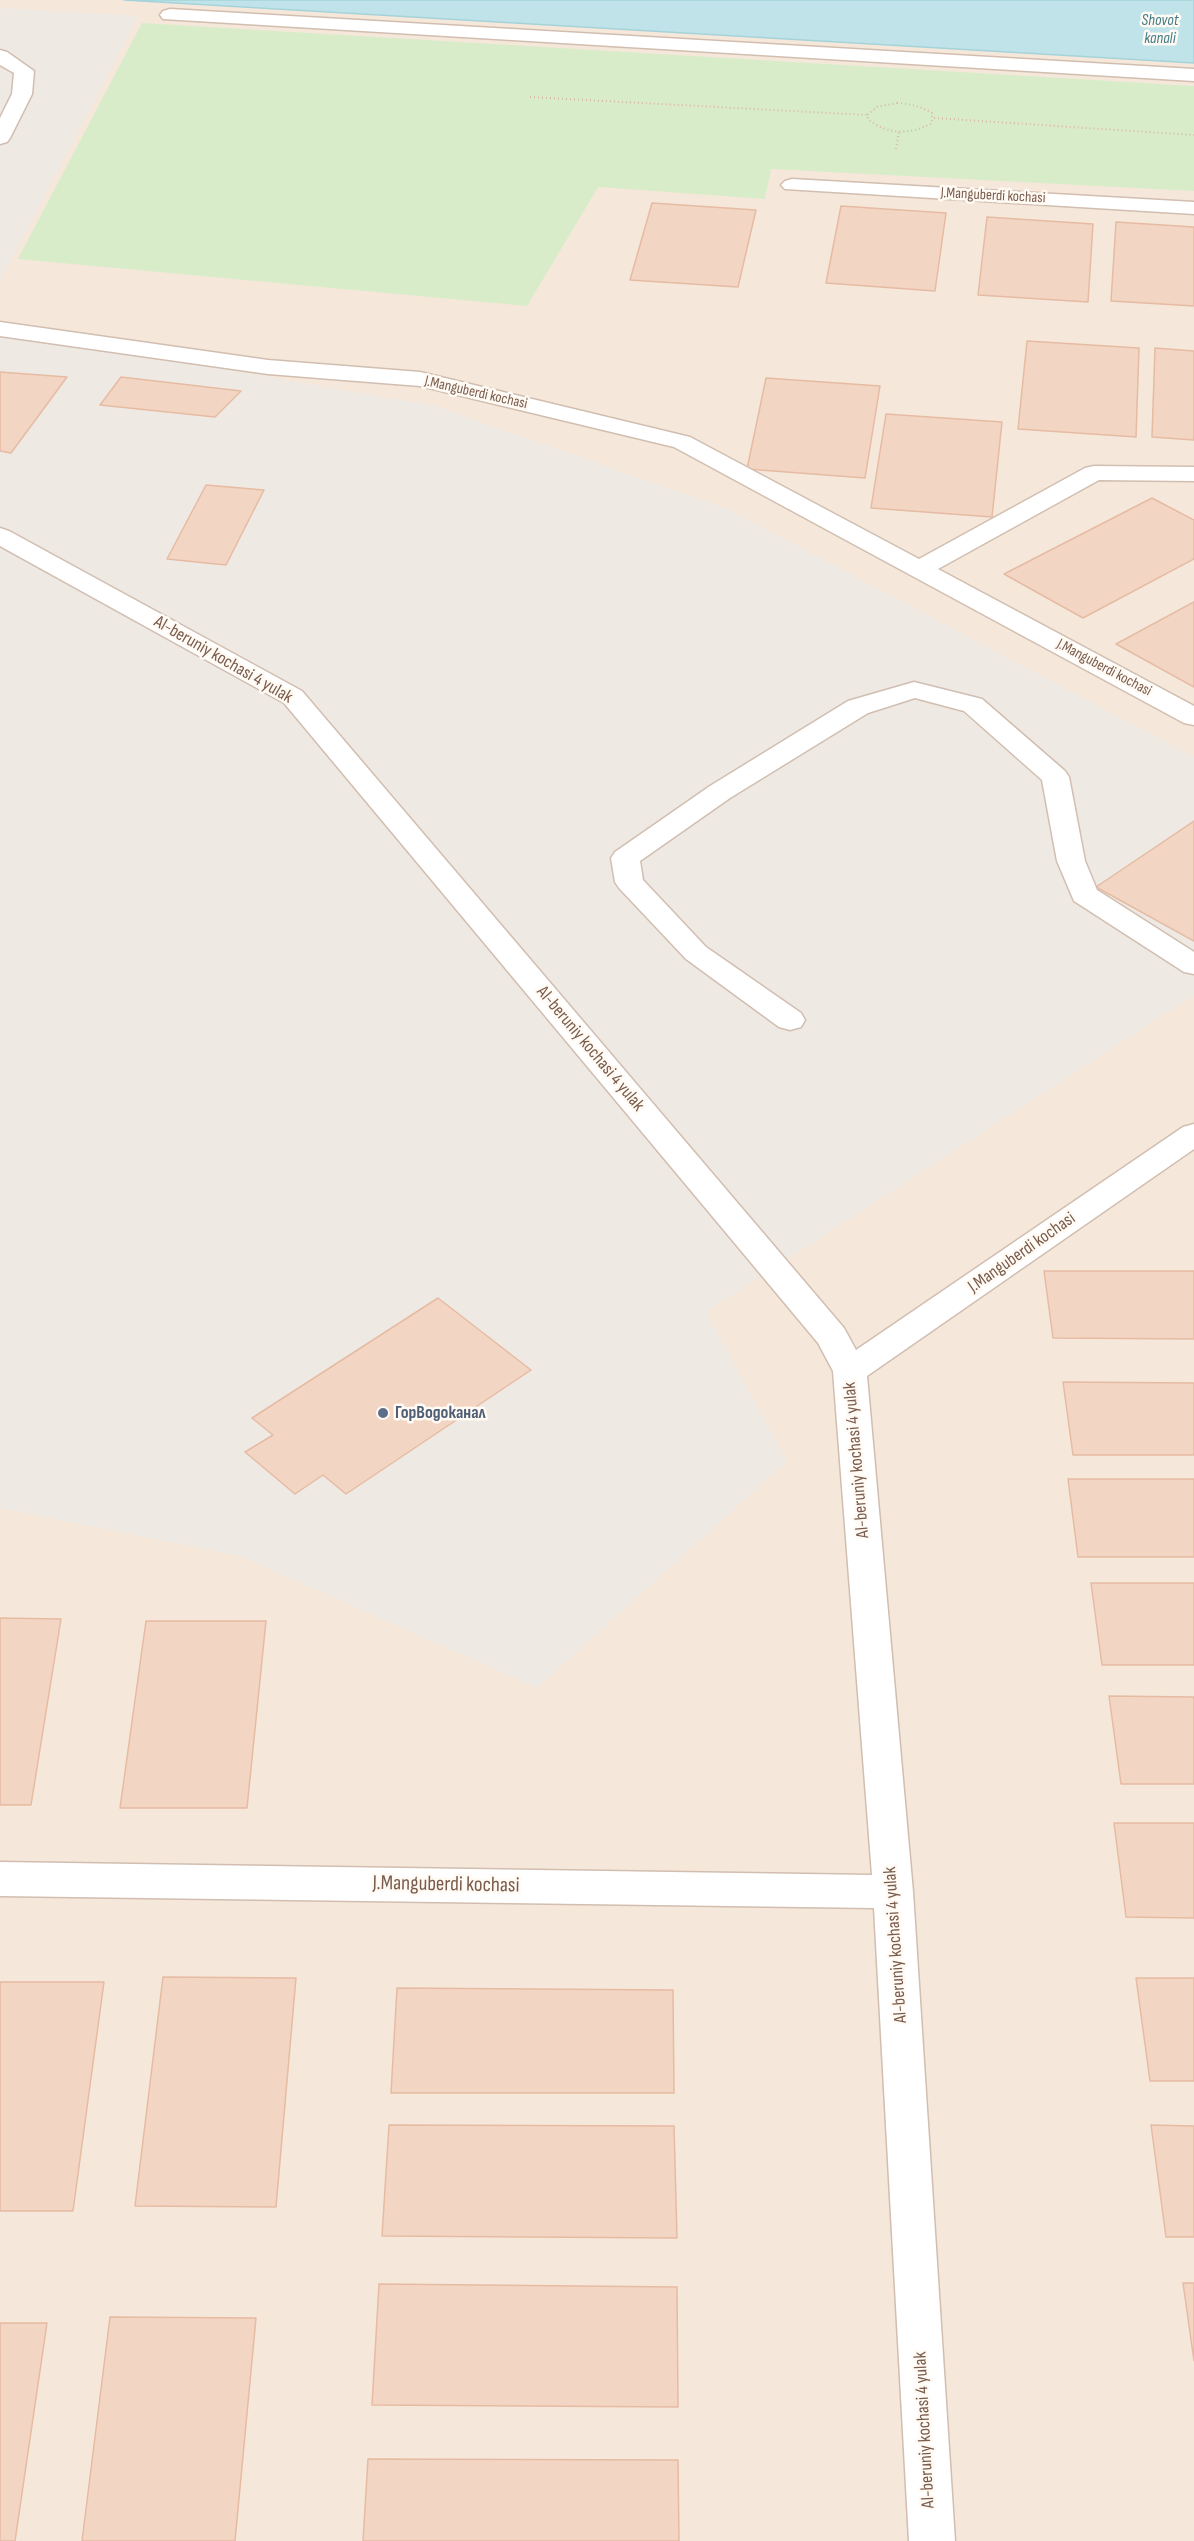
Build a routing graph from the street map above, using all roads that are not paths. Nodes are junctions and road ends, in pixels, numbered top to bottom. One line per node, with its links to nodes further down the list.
1 (170, 15): 3 (street)
2 (0, 56): 4 (street)
3 (1194, 75)
4 (0, 138)
5 (792, 184): 6 (street, J.Manguberdi kochasi)
6 (1194, 208)
7 (0, 329): 10 (street, J.Manguberdi kochasi)
8 (1194, 474): 10 (street)
9 (0, 536): 15 (street, Al-beruniy kochasi 4 yulak)
10 (919, 569): 11 (street, J.Manguberdi kochasi)
11 (1194, 717)
12 (1194, 965): 13 (street)
13 (790, 1020)
14 (1194, 1134): 15 (street, J.Manguberdi kochasi)
15 (850, 1371): 17 (street, Al-beruniy kochasi 4 yulak)
16 (0, 1879): 17 (street, J.Manguberdi kochasi)
17 (893, 1892): 18 (street, Al-beruniy kochasi 4 yulak)
18 (932, 2541)

